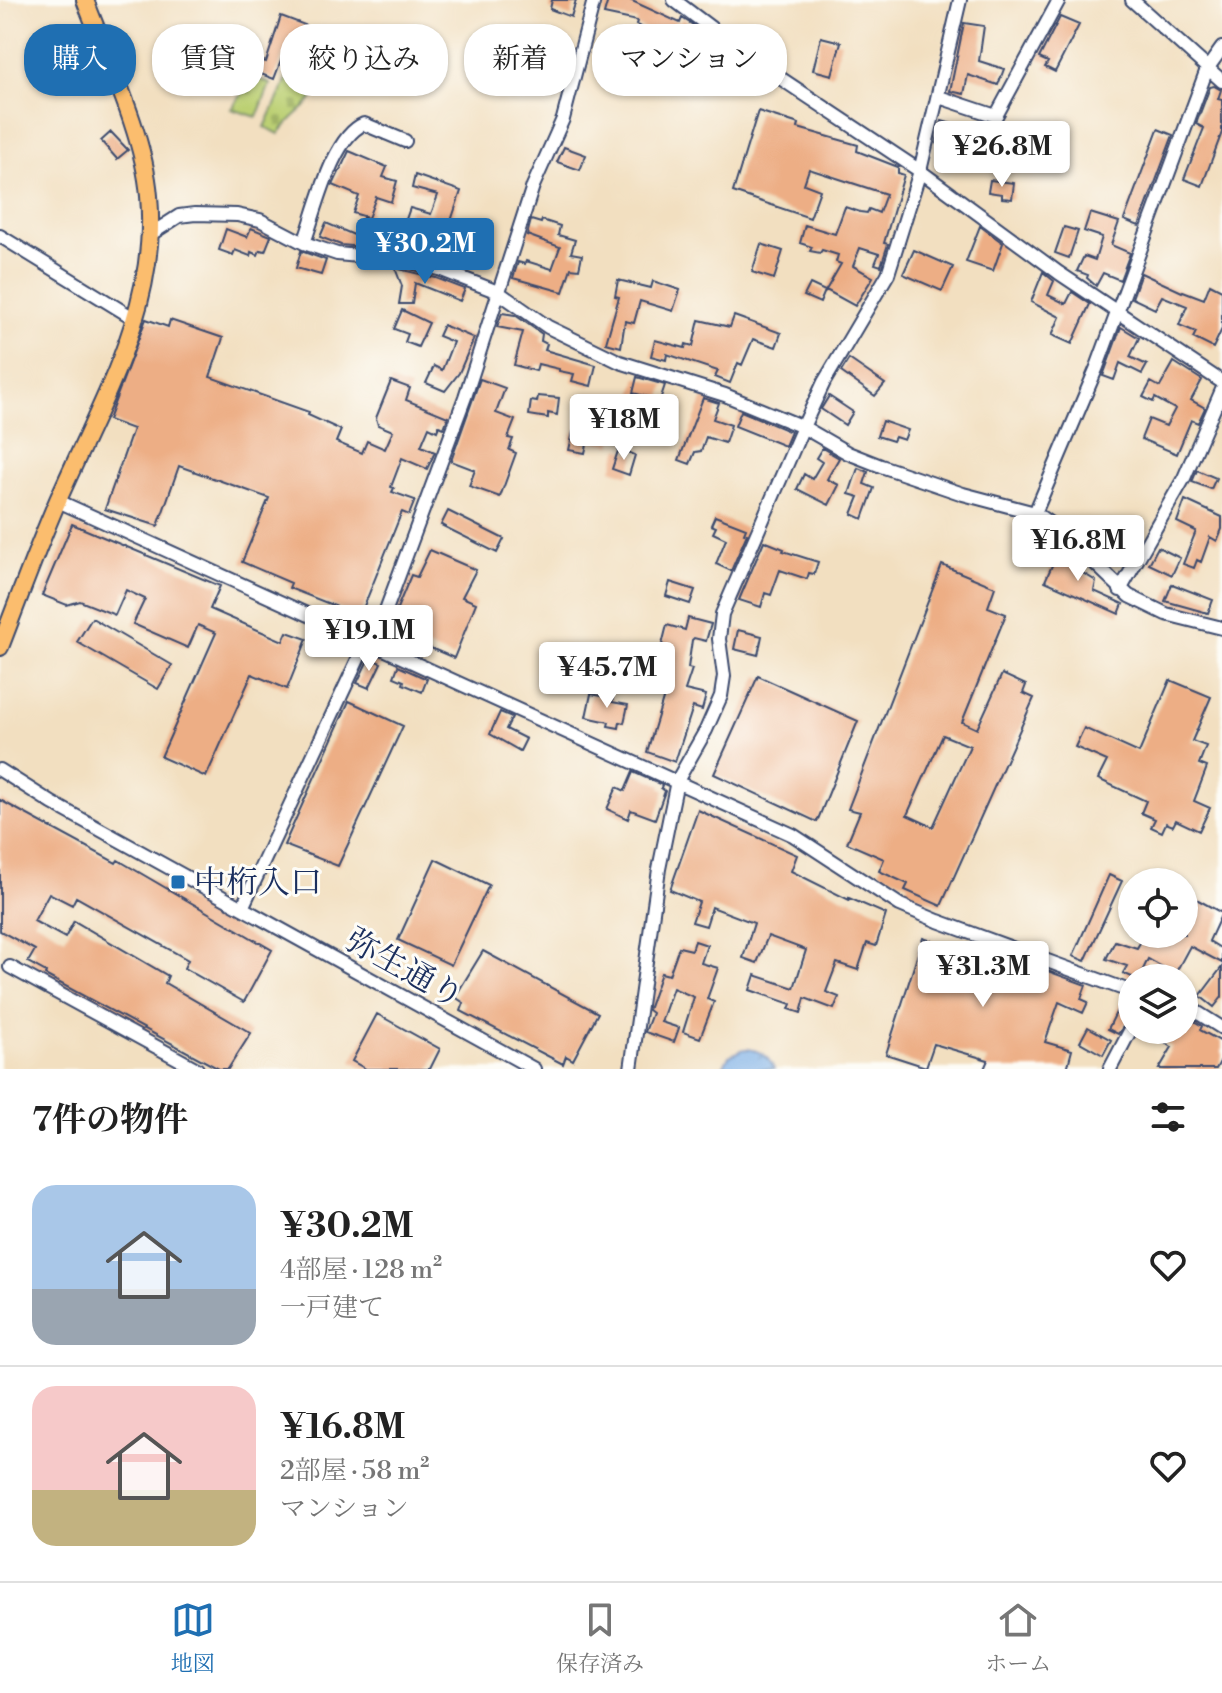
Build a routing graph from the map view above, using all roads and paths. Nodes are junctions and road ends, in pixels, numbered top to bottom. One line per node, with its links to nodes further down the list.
1 (85, 0): 13 (main road)
2 (594, 0): 16 (street)
3 (674, 0): 12 (street)
4 (960, 0): 10 (street)
5 (1059, 0): 10 (street)
6 (1132, 0): 8 (street)
7 (1222, 48): 8 (street)
8 (1207, 69): 9 (street); 17 (street)
9 (1222, 81)
10 (939, 97): 12 (street)
11 (405, 141): 15 (street)
12 (920, 171): 17 (street); 21 (street)
13 (151, 234): 15 (street); 18 (main road)
14 (0, 236): 18 (street)
15 (304, 243): 16 (street)
16 (498, 292): 21 (street); 26 (street)
17 (1119, 311): 19 (street); 23 (street)
18 (135, 319): 22 (main road)
19 (1222, 382)
20 (1222, 390): 24 (street)
21 (803, 427): 23 (street); 29 (street)
22 (58, 501): 26 (street); 27 (main road)
23 (1035, 513): 24 (street)
24 (1120, 590): 25 (street)
25 (1222, 628)
26 (369, 644): 29 (street); 30 (street)
27 (0, 647)
28 (0, 770): 30 (street, 弥生通り)
29 (677, 781): 32 (street); 38 (street)
30 (242, 908): 37 (street, 弥生通り)
31 (10, 967): 36 (street)
32 (1118, 987)
33 (1198, 1013): 34 (street)
34 (1222, 1028)
35 (1123, 1044): 39 (street)
36 (197, 1069)
37 (534, 1069)
38 (631, 1069)
39 (1110, 1069)

